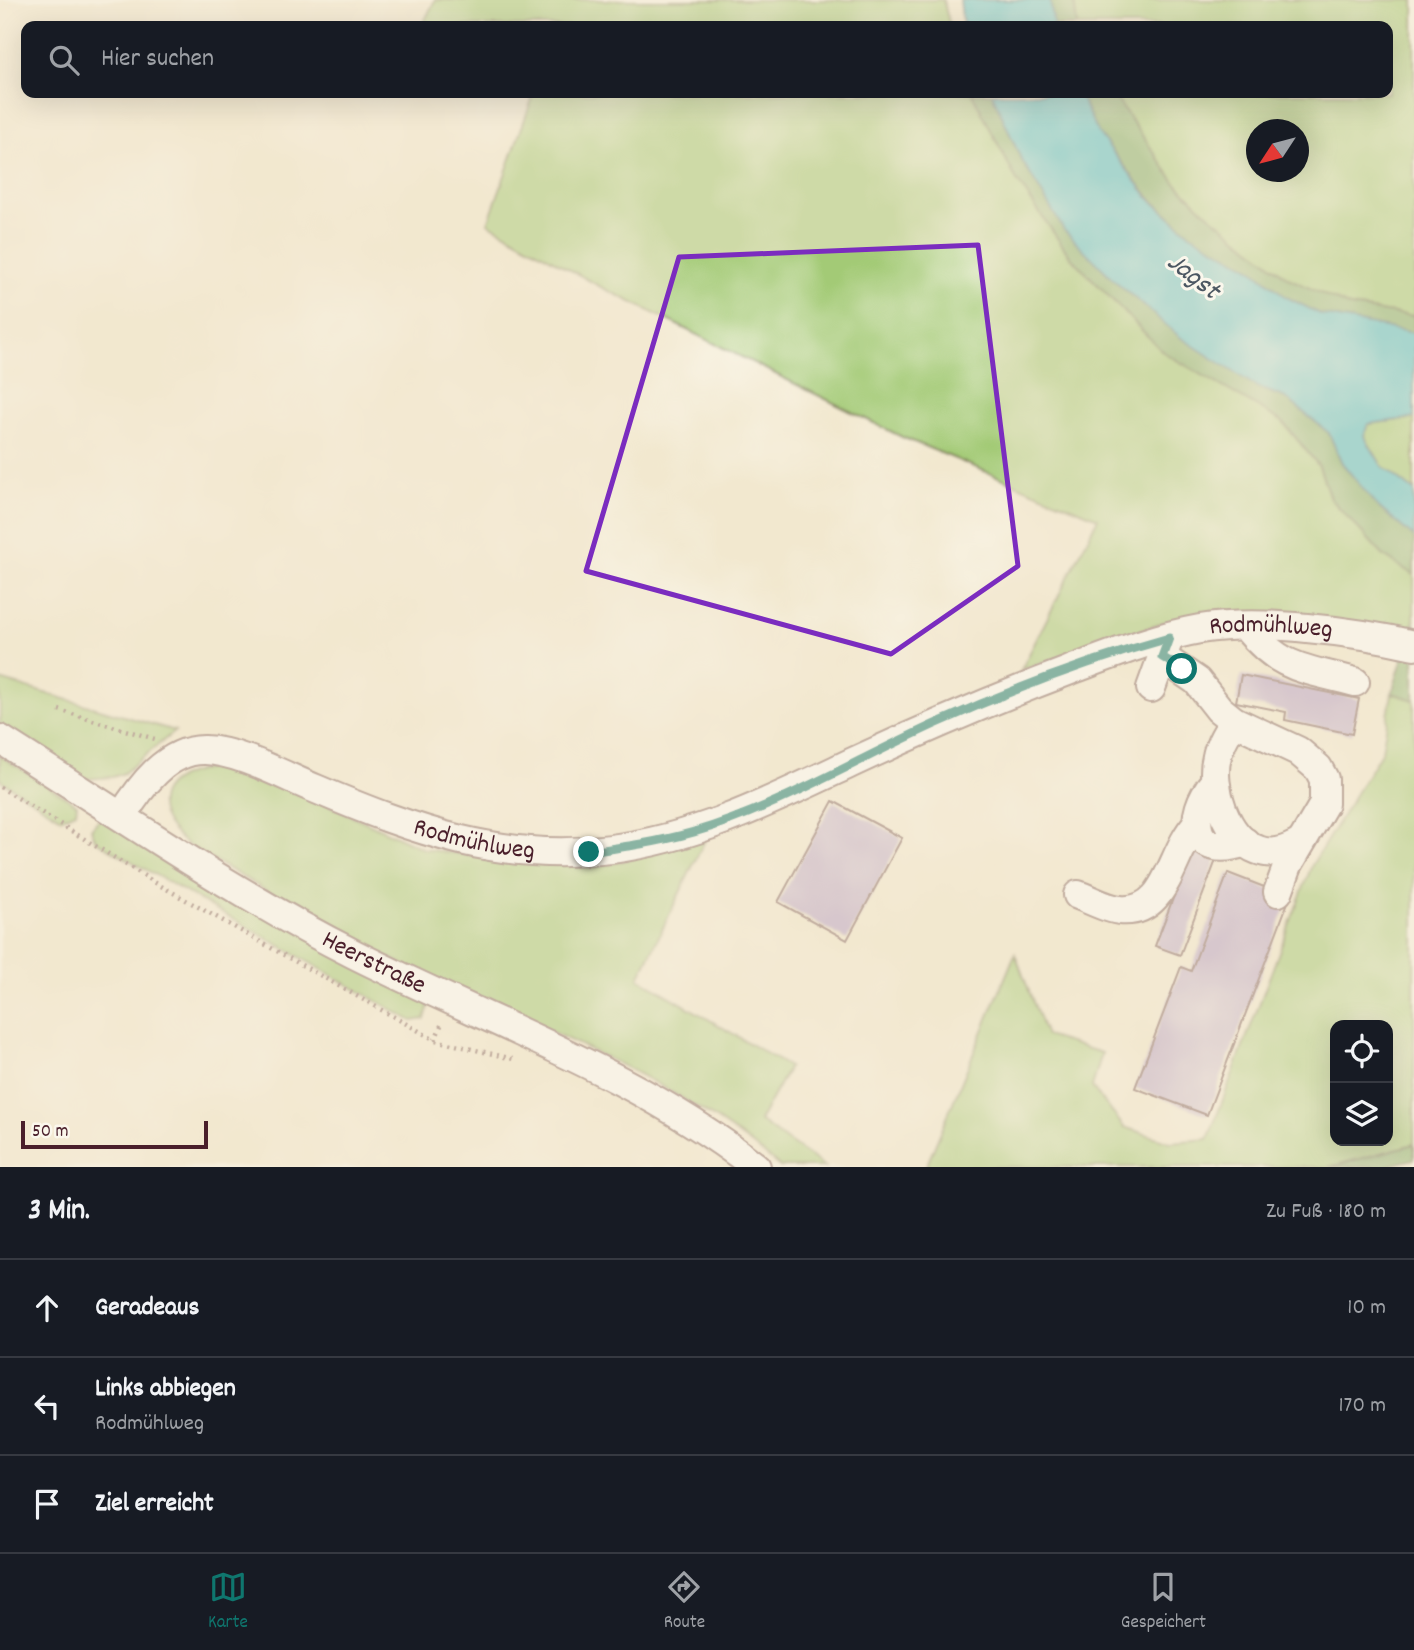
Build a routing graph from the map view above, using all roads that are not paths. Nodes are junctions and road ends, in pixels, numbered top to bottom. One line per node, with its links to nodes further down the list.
1 (1245, 626): 2 (street, Rodmühlweg); 3 (street, Rodmühlweg); 4 (street)
2 (1414, 645)
3 (1165, 648): 5 (street); 6 (street); 9 (street, Rodmühlweg)
4 (1355, 682)
5 (1151, 688)
6 (1234, 721): 8 (street); 12 (street)
7 (0, 738): 9 (street, Heerstraße)
8 (1215, 781): 10 (street); 11 (street)
9 (122, 816): 15 (street, Heerstraße)
10 (1196, 825): 11 (street); 14 (street)
11 (1245, 842): 12 (street)
12 (1300, 843): 13 (street)
13 (1278, 892)
14 (1078, 895)
15 (757, 1167)

